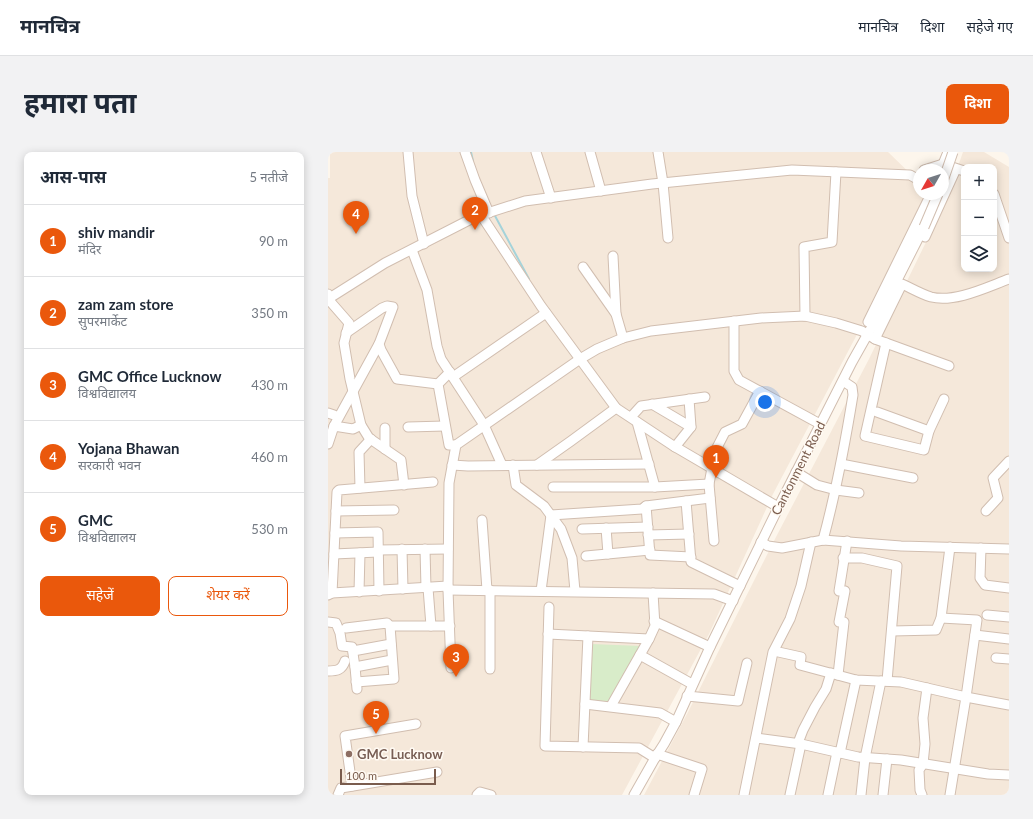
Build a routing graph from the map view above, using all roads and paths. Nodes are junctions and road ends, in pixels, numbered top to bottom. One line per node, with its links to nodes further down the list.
1 (408, 152): 27 (street)
2 (465, 152): 24 (street)
3 (536, 152): 18 (street)
4 (590, 152): 17 (street)
5 (658, 152): 16 (street)
6 (948, 152): 8 (street)
7 (953, 152): 9 (street, bridge)
8 (943, 164)
9 (949, 164)
10 (949, 168): 11 (street)
11 (960, 170): 23 (street)
12 (836, 172): 14 (street); 16 (street); 37 (street)
13 (913, 174): 14 (street)
14 (910, 175): 15 (street)
15 (913, 177)
16 (663, 183): 17 (street); 25 (street)
17 (601, 191): 18 (street)
18 (551, 198): 24 (street)
19 (928, 200): 40 (street)
20 (935, 200): 23 (street)
21 (935, 200): 40 (street, Cantonment Road, bridge)
22 (996, 200): 26 (street)
23 (939, 205): 32 (street)
24 (485, 214): 27 (street); 35 (street)
25 (668, 238)
26 (1009, 238)
27 (424, 244): 28 (street)
28 (412, 250): 34 (street); 46 (street)
29 (612, 256): 36 (street)
30 (583, 267): 36 (street)
31 (1009, 279): 32 (street)
32 (902, 284): 40 (street)
33 (328, 292): 34 (street)
34 (328, 299): 39 (street)
35 (546, 312): 44 (street); 46 (street)
36 (616, 314): 41 (street)
37 (805, 316): 38 (street); 40 (street)
38 (734, 321): 41 (street); 50 (street)
39 (346, 333): 43 (street); 49 (street)
40 (869, 335): 42 (street); 47 (street, Cantonment Road)
41 (622, 338): 44 (street)
42 (886, 343): 45 (street); 66 (street)
43 (379, 344): 48 (street); 49 (street)
44 (580, 359): 55 (street); 63 (street)
45 (949, 366)
46 (451, 374): 48 (street); 63 (street)
47 (843, 381): 58 (street, Cantonment Road); 74 (street)
48 (438, 384): 62 (street)
49 (353, 390): 59 (street); 60 (street)
50 (760, 392): 58 (street); 79 (street)
51 (705, 397): 52 (street)
52 (689, 399): 54 (street); 64 (street)
53 (944, 399): 66 (street)
54 (652, 404): 57 (street); 64 (street)
55 (616, 408): 57 (street); 78 (street)
56 (878, 412): 66 (street)
57 (634, 420): 70 (street); 73 (street)
58 (820, 424): 80 (street, Cantonment Road)
59 (361, 425): 60 (street); 67 (street)
60 (334, 426): 68 (street)
61 (408, 426): 62 (street)
62 (445, 426): 69 (street)
63 (484, 426): 69 (street); 76 (street)
64 (691, 427): 70 (street)
65 (385, 428): 71 (street)
66 (929, 431)
67 (371, 439): 71 (street); 86 (street)
68 (328, 444)
69 (456, 445): 75 (street)
70 (675, 447): 79 (street)
71 (385, 449): 84 (street)
72 (1009, 461): 96 (street)
73 (648, 464): 78 (street); 85 (street)
74 (841, 464): 81 (street); 88 (street)
75 (452, 465): 76 (street); 113 (street)
76 (502, 465): 77 (street)
77 (513, 465): 78 (street); 97 (street)
78 (537, 465)
79 (710, 467): 83 (street); 93 (street)
80 (796, 472): 88 (street); 93 (street, Cantonment Road)
81 (913, 478)
82 (433, 482): 84 (street)
83 (709, 484): 85 (street); 90 (street)
84 (404, 485): 86 (street)
85 (655, 487): 87 (street)
86 (360, 488): 95 (street)
87 (553, 488)
88 (836, 490): 89 (street); 104 (street)
89 (859, 494)
90 (710, 498): 91 (street); 105 (street)
91 (686, 501): 92 (street); 103 (street)
92 (646, 506): 97 (street); 101 (street)
93 (778, 507): 106 (street, Cantonment Road)
94 (394, 510): 95 (street)
95 (336, 511): 102 (street)
96 (986, 511)
97 (550, 515): 130 (street); 131 (street)
98 (482, 520): 128 (street)
99 (606, 528): 100 (street); 101 (street); 119 (street)
100 (582, 529)
101 (648, 530): 103 (street); 115 (street)
102 (335, 533): 116 (street); 118 (street)
103 (689, 534): 121 (street)
104 (823, 540): 107 (street); 108 (street)
105 (714, 541)
106 (761, 542): 107 (street); 123 (street, Cantonment Road)
107 (811, 542): 154 (street)
108 (847, 542): 109 (street); 122 (street)
109 (950, 547): 110 (street); 139 (street)
110 (981, 548): 114 (street); 126 (street)
111 (402, 549): 112 (street); 116 (street); 127 (street)
112 (425, 549): 113 (street); 124 (street)
113 (448, 549): 125 (street)
114 (1009, 549)
115 (650, 550): 119 (street); 121 (street)
116 (378, 551): 117 (street); 129 (street)
117 (360, 553): 118 (street); 132 (street)
118 (334, 554): 134 (street)
119 (608, 554): 120 (street)
120 (586, 556)
121 (691, 557): 123 (street)
122 (843, 558): 146 (street); 166 (street)
123 (740, 586): 135 (street, Cantonment Road)
124 (427, 588): 125 (street); 127 (street); 143 (street)
125 (448, 588): 128 (street); 144 (street)
126 (1009, 588)
127 (403, 589): 129 (street)
128 (489, 590): 130 (street); 164 (street)
129 (378, 591): 132 (street)
130 (541, 591): 131 (street)
131 (575, 591): 133 (street)
132 (359, 592): 134 (street)
133 (653, 593): 135 (street); 140 (street)
134 (330, 594)
135 (733, 601): 153 (street, Cantonment Road)
136 (548, 608): 147 (street)
137 (987, 615): 138 (street)
138 (1009, 617)
139 (941, 618): 146 (street); 148 (street)
140 (654, 621): 150 (street); 153 (street)
141 (328, 622): 155 (street)
142 (390, 626): 143 (street); 145 (street); 152 (street)
143 (431, 626): 144 (street)
144 (450, 626): 163 (street)
145 (346, 628)
146 (892, 631): 168 (street)
147 (548, 634): 149 (street); 180 (street)
148 (975, 635): 151 (street); 172 (street)
149 (588, 636): 150 (street); 173 (street)
150 (649, 639): 156 (street)
151 (1009, 639)
152 (391, 644): 155 (street); 159 (street)
153 (710, 647): 169 (street, Cantonment Road)
154 (774, 650): 166 (street); 178 (street)
155 (353, 651): 162 (street)
156 (640, 655): 169 (street); 175 (street)
157 (996, 658): 158 (street)
158 (1009, 658)
159 (392, 660): 162 (street); 162 (street)
160 (345, 662): 165 (street)
161 (747, 663): 171 (street)
162 (355, 667)
163 (452, 668)
164 (490, 669)
165 (328, 670)
166 (834, 674): 167 (street); 179 (street)
167 (856, 680): 168 (street); 181 (street)
168 (884, 681): 170 (street); 183 (street)
169 (692, 684): 171 (street, Cantonment Road)
170 (927, 688): 172 (street); 185 (street)
171 (687, 696): 176 (street, Cantonment Road)
172 (966, 697): 174 (street); 186 (street)
173 (585, 704): 175 (street); 180 (street)
174 (1009, 705)
175 (611, 706): 176 (street)
176 (676, 722): 182 (street, Cantonment Road)
177 (416, 724): 189 (street)
178 (756, 738): 179 (street); 196 (street)
179 (800, 744): 181 (street); 197 (street)
180 (583, 747): 182 (street)
181 (838, 753): 183 (street); 198 (street)
182 (658, 756): 193 (street, Cantonment Road); 194 (street, Cantonment Road); 195 (street)
183 (865, 758): 184 (street); 199 (street)
184 (887, 759): 185 (street); 200 (street)
185 (923, 764): 186 (street); 201 (street)
186 (954, 769): 188 (street); 202 (street)
187 (437, 772): 189 (street)
188 (1009, 775)
189 (352, 786): 190 (street)
190 (338, 795)
191 (476, 795): 192 (street)
192 (491, 795)
193 (634, 795)
194 (640, 795)
195 (694, 795)
196 (744, 795)
197 (790, 795)
198 (828, 795)
199 (861, 795)
200 (883, 795)
201 (922, 795)
202 (950, 795)

